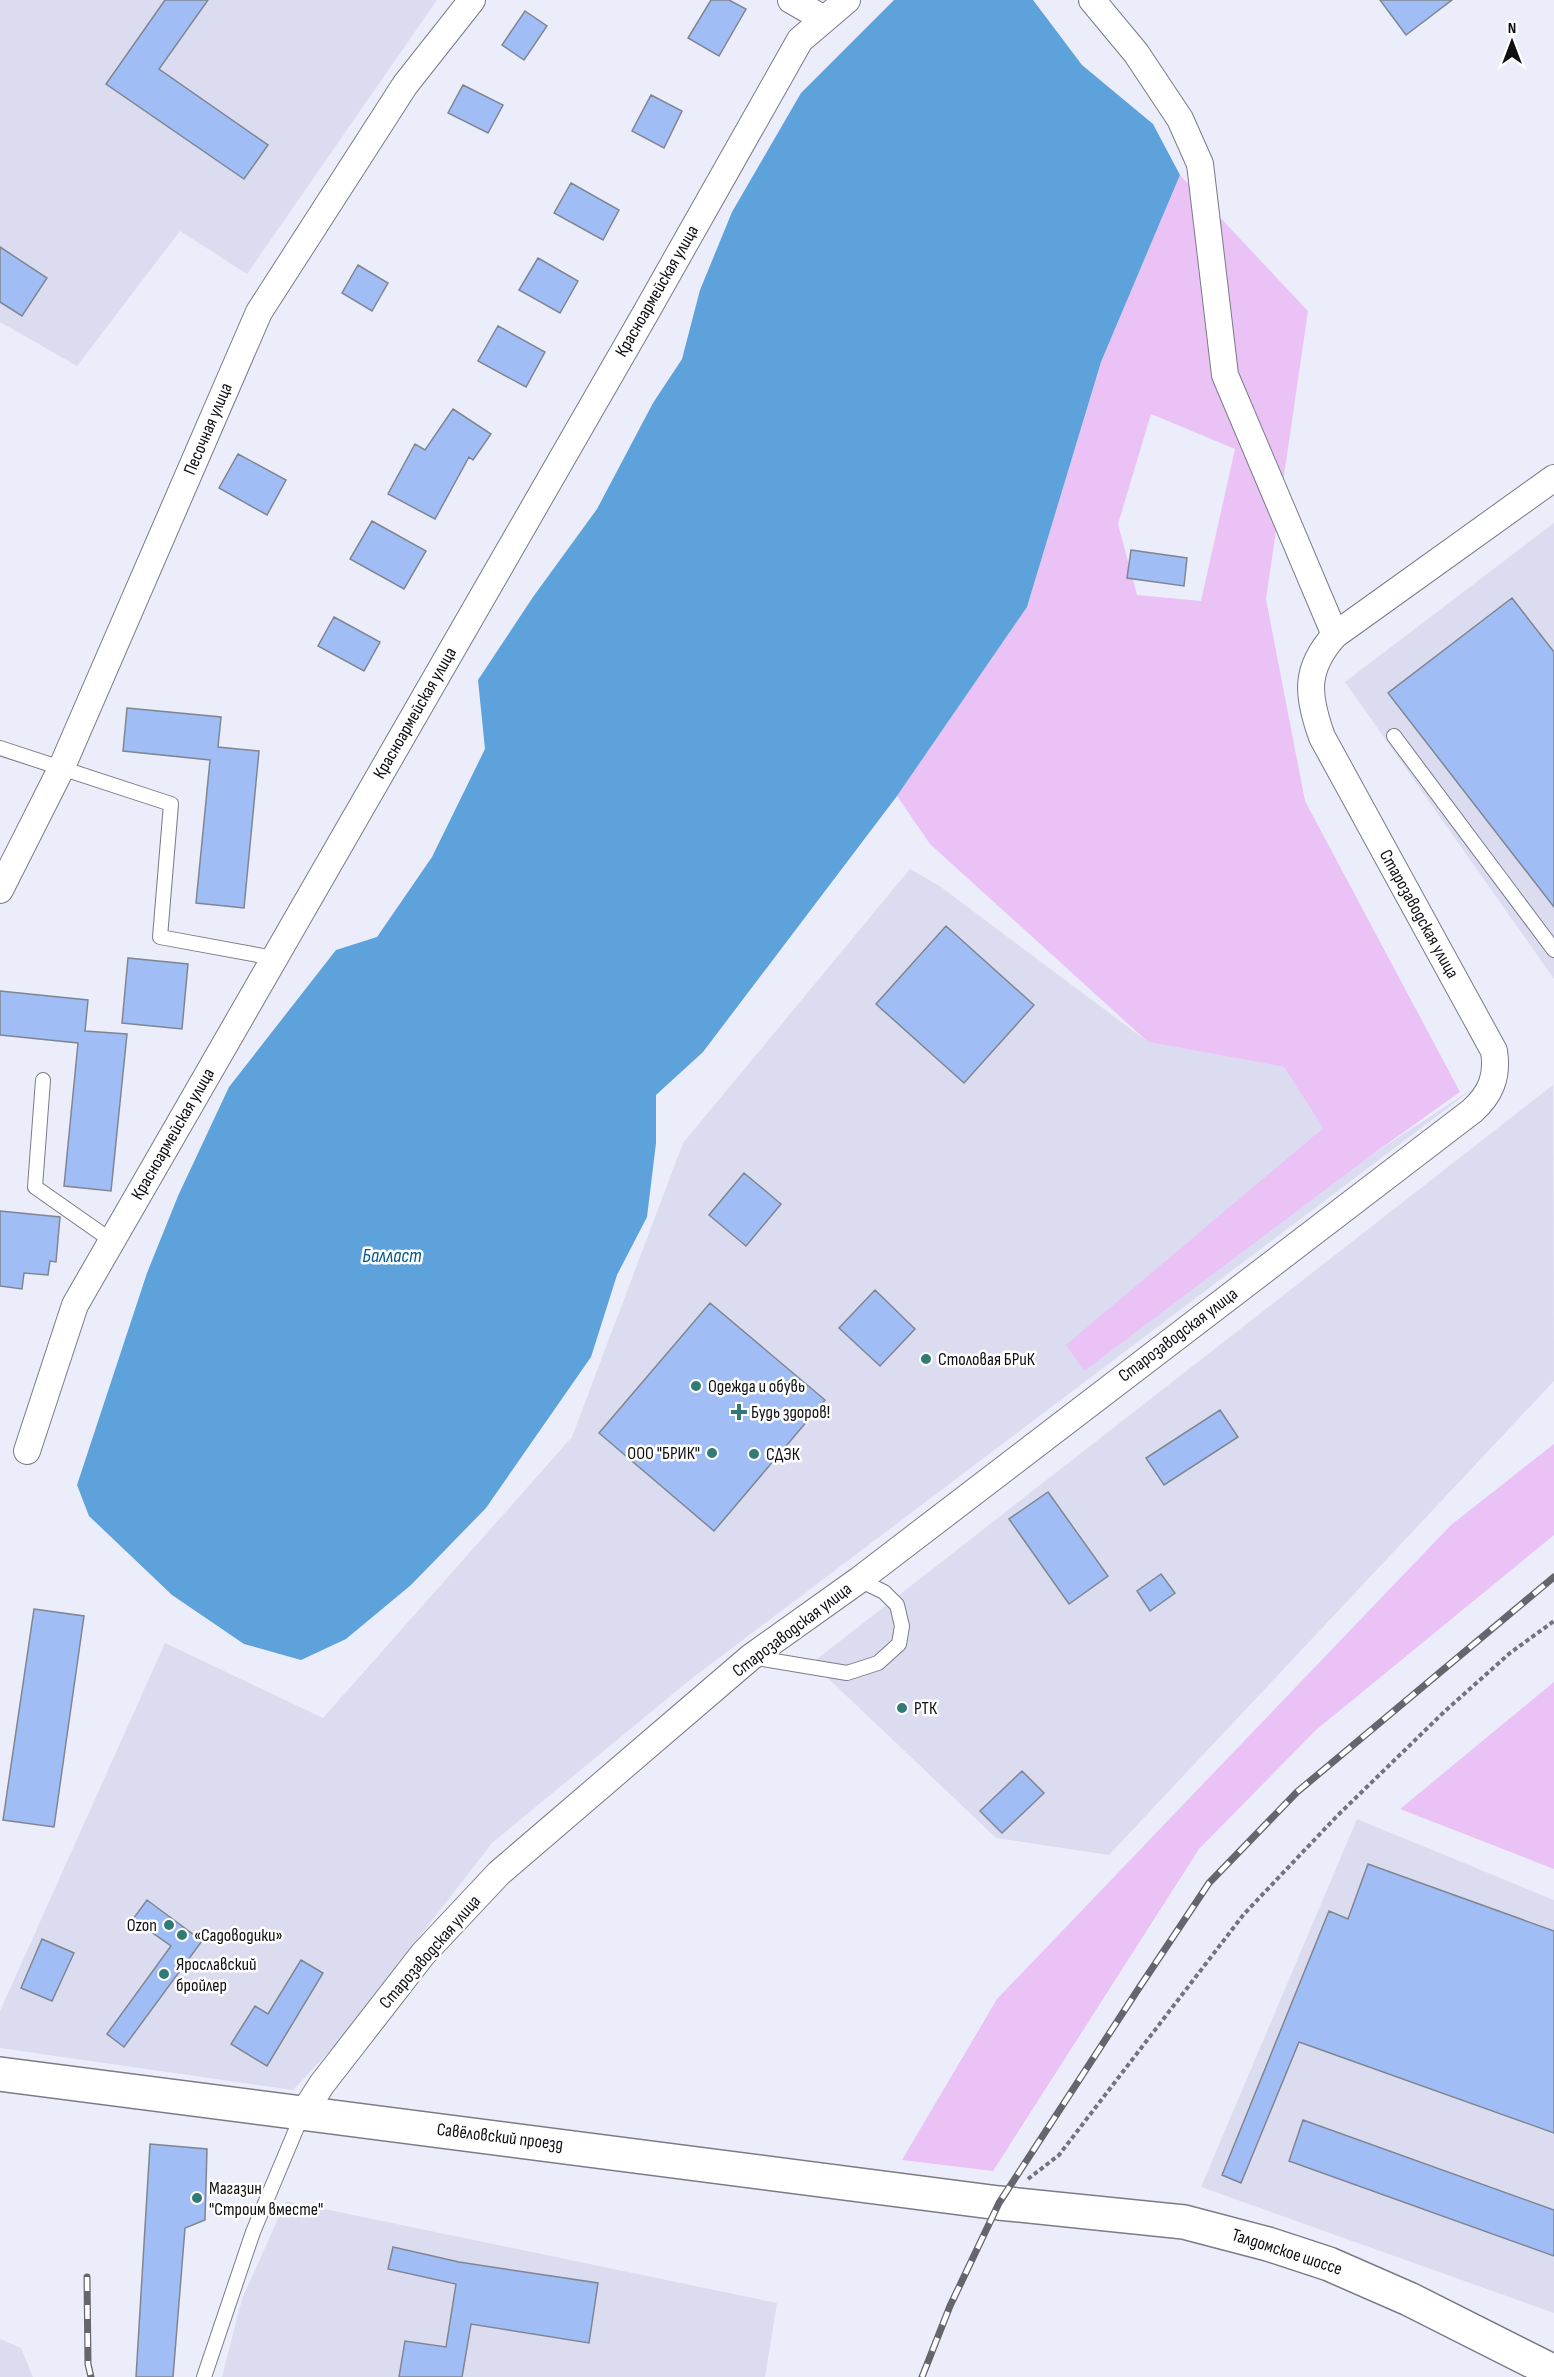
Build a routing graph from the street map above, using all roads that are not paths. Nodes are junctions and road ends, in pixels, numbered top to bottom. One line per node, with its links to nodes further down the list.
1 (472, 0): 10 (street, Песочная улица)
2 (791, 0): 5 (street)
3 (847, 0): 5 (street, Красноармейская улица)
4 (1092, 0): 7 (street)
5 (824, 19): 13 (street, Красноармейская улица)
6 (1554, 478): 7 (street, Старозаводская улица)
7 (1335, 634): 17 (street, Старозаводская улица)
8 (1394, 736): 12 (lane)
9 (0, 748): 10 (lane)
10 (61, 769): 11 (street, Песочная улица); 13 (lane)
11 (0, 891)
12 (1554, 950)
13 (274, 958): 15 (street, Красноармейская улица)
14 (43, 1080): 15 (lane)
15 (112, 1240): 16 (street, Красноармейская улица)
16 (27, 1451)
17 (859, 1580): 18 (street, Старозаводская улица); 18 (lane)
18 (751, 1657): 20 (street, Старозаводская улица)
19 (0, 2073): 20 (main road, Савёловский проезд)
20 (304, 2112): 21 (main road, Савёловский проезд); 23 (lane)
21 (1008, 2204): 22 (main road, Талдомское шоссе)
22 (1554, 2372)
23 (204, 2377)

